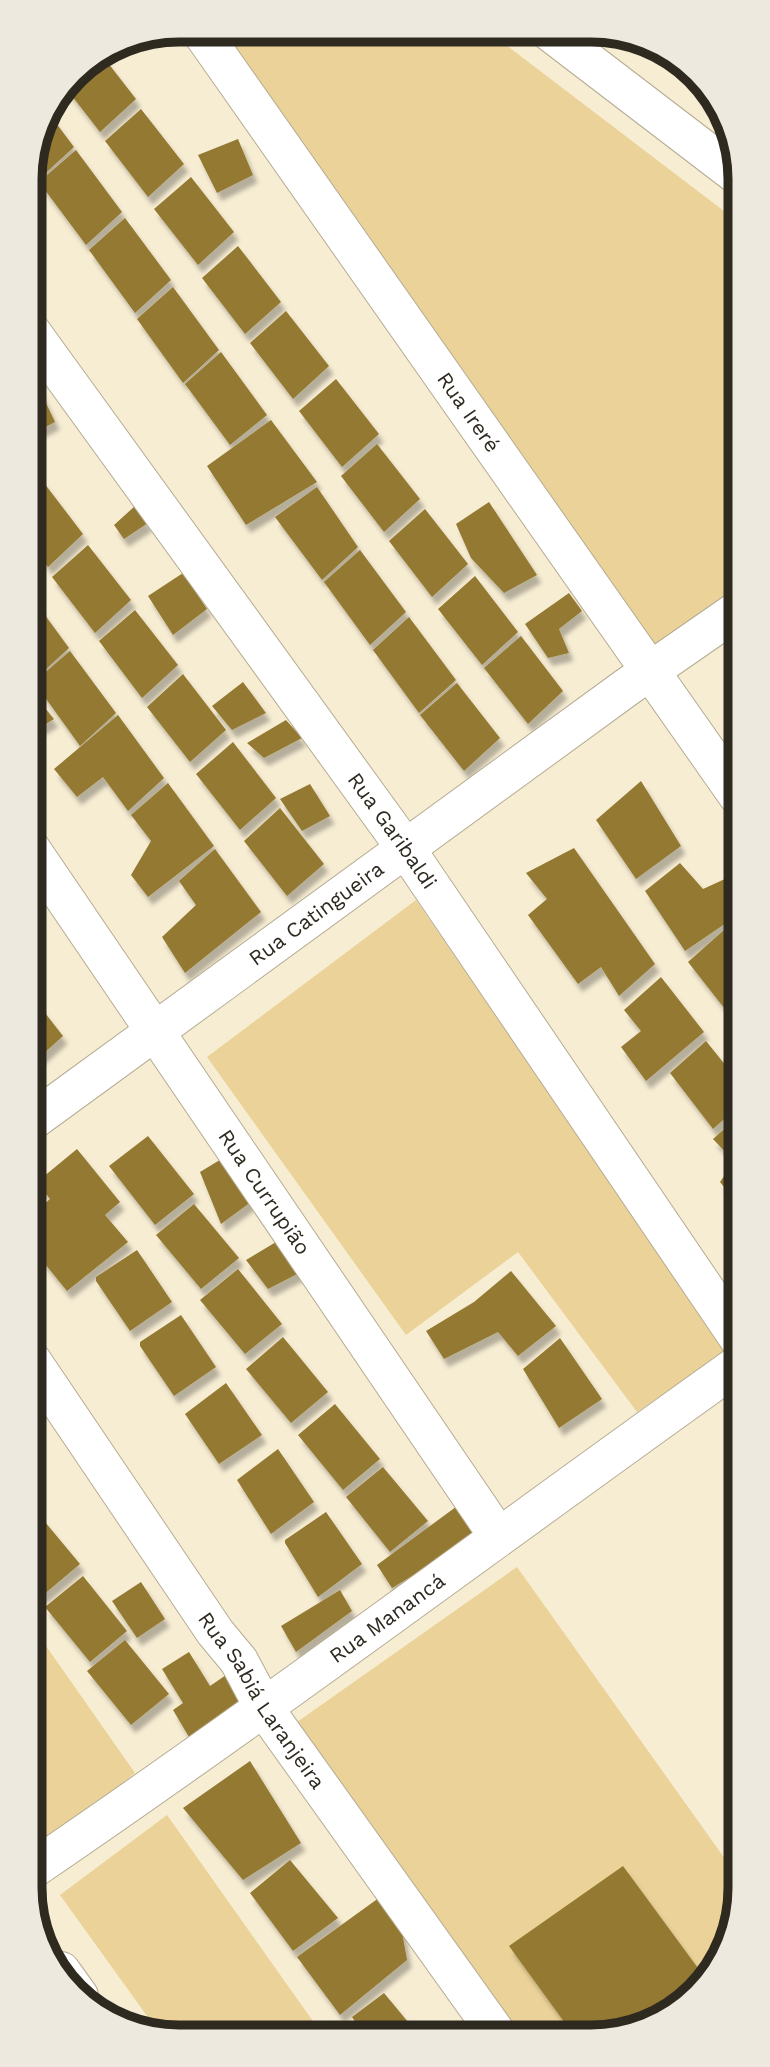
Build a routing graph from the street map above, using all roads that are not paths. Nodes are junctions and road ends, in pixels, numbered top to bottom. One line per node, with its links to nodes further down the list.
1 (208, 42): 6 (street, Rua Ireré)
2 (563, 42): 3 (street)
3 (727, 168)
4 (42, 347): 8 (street, Rua Garibaldi)
5 (728, 617): 6 (street, Rua Catingueira)
6 (649, 671): 7 (street, Rua Ireré); 8 (street, Rua Catingueira)
7 (728, 782)
8 (406, 849): 10 (street, Rua Catingueira); 12 (street, Rua Garibaldi)
9 (42, 865): 10 (street, Rua Currupião)
10 (158, 1032): 11 (street, Rua Catingueira); 15 (street, Rua Currupião)
11 (42, 1114)
12 (728, 1323)
13 (728, 1372): 15 (street, Rua Manancá)
14 (42, 1375): 16 (street, Rua Sabiá Laranjeira)
15 (498, 1536): 16 (street, Rua Manancá)
16 (264, 1708): 17 (street, Rua Manancá); 18 (street, Rua Sabiá Laranjeira)
17 (42, 1863)
18 (491, 2025)

